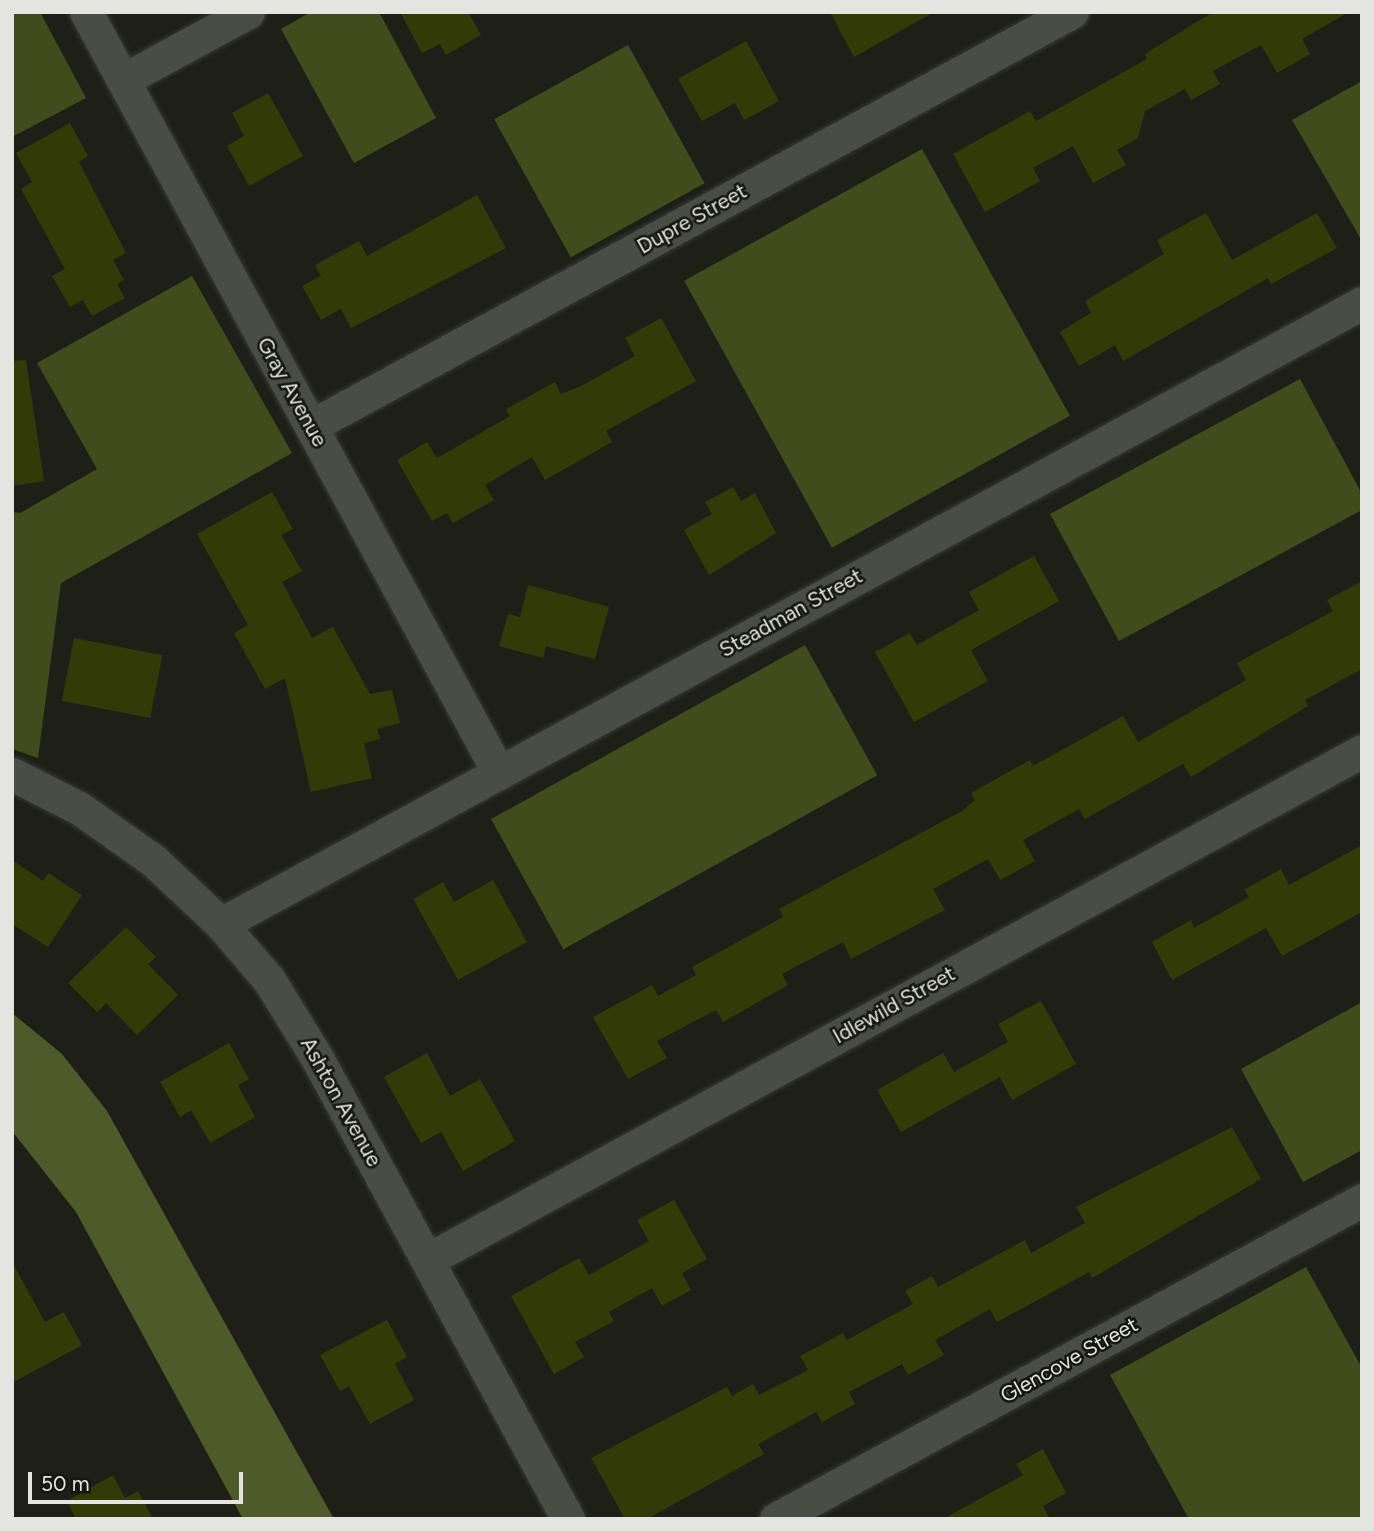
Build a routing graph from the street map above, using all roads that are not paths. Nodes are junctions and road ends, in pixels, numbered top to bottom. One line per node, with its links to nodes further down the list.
1 (86, 12): 4 (street, Gray Avenue)
2 (248, 12): 4 (street)
3 (1073, 12): 6 (street, Dupre Street)
4 (122, 80): 6 (street, Gray Avenue)
5 (1362, 303): 8 (street, Steadman Street)
6 (310, 426): 8 (street, Gray Avenue)
7 (1362, 751): 12 (street, Idlewild Street)
8 (499, 773): 10 (street, Steadman Street)
9 (12, 774): 10 (street, Ashton Avenue)
10 (221, 923): 12 (street, Ashton Avenue)
11 (1362, 1200): 14 (street, Glencove Street)
12 (427, 1260): 13 (street, Ashton Avenue)
13 (568, 1519)
14 (776, 1519)

